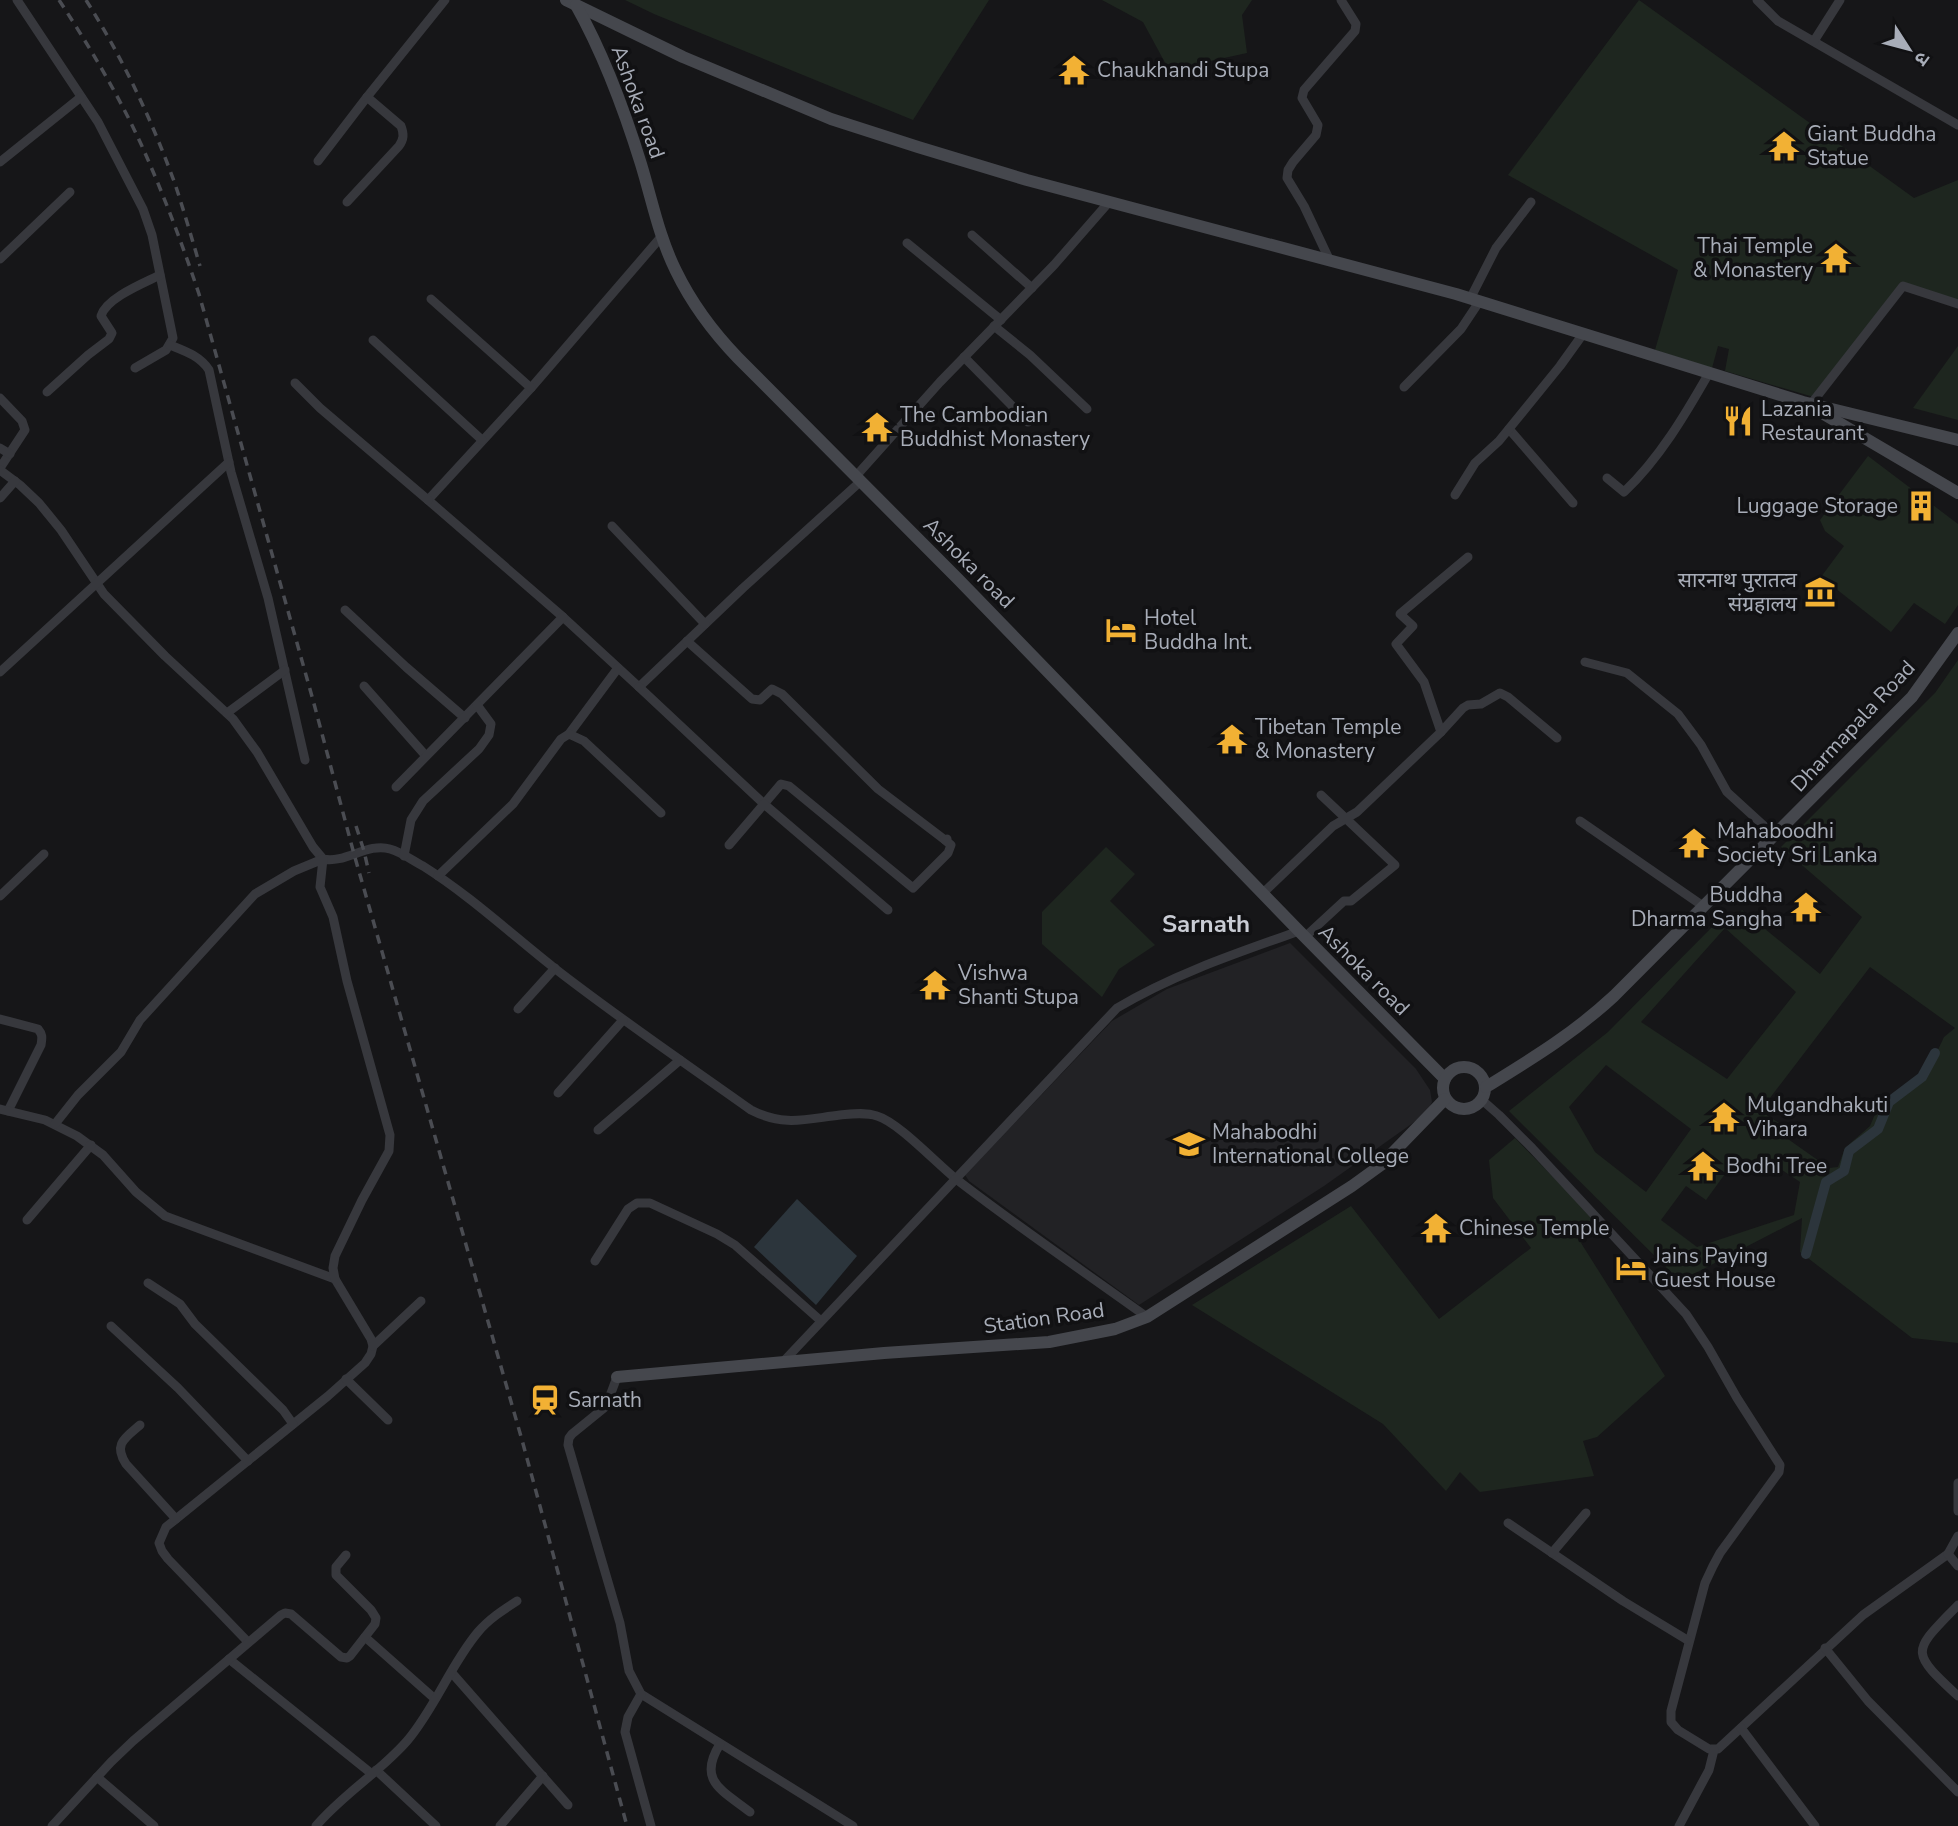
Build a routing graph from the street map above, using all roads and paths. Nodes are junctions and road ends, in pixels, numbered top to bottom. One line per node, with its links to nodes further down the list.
1 (17, 0): 8 (street)
2 (445, 0): 9 (street)
3 (1341, 0): 21 (street)
4 (1757, 0): 7 (street)
5 (1840, 0): 7 (street)
6 (571, 2): 15 (street); 18 (street, Ashoka road)
7 (1814, 41): 10 (street)
8 (81, 97): 12 (street); 22 (street)
9 (367, 97): 11 (street); 14 (street)
10 (1958, 125)
11 (318, 161)
12 (0, 162)
13 (70, 192): 20 (street)
14 (347, 202)
15 (1109, 202): 21 (street); 23 (street)
16 (1531, 202): 25 (street)
17 (972, 235): 23 (street)
18 (661, 237): 35 (street); 49 (street, Ashoka road)
19 (907, 243): 27 (street)
20 (0, 259)
21 (1330, 261): 25 (street)
22 (160, 275): 30 (street); 37 (street)
23 (1032, 288): 27 (street)
24 (431, 299): 35 (street)
25 (1475, 300): 28 (street); 36 (street)
26 (1958, 304): 39 (street)
27 (997, 323): 31 (street); 40 (street)
28 (1583, 334): 33 (street); 42 (street)
29 (373, 340): 43 (street)
30 (170, 345): 32 (street); 47 (street)
31 (964, 357): 41 (street); 49 (street)
32 (135, 368)
33 (1709, 373): 39 (street); 50 (street)
34 (295, 383): 55 (street)
35 (531, 387): 43 (street)
36 (1404, 387)
37 (47, 392)
38 (0, 398): 46 (street)
39 (1807, 403): 44 (street); 52 (street)
40 (1087, 409)
41 (1028, 422)
42 (1509, 429): 53 (street); 56 (street)
43 (482, 440): 55 (street)
44 (1958, 440)
45 (0, 449): 46 (street)
46 (10, 454): 48 (street)
47 (229, 462): 59 (street); 67 (street)
48 (0, 469): 51 (street)
49 (858, 478): 62 (street); 91 (street, Ashoka road)
50 (1607, 478)
51 (15, 481): 54 (street); 59 (street)
52 (1958, 493)
53 (1455, 495)
54 (0, 498)
55 (428, 500): 61 (street)
56 (1573, 503)
57 (612, 526): 62 (street)
58 (1468, 557): 74 (street)
59 (96, 583): 68 (street); 72 (street)
60 (345, 610): 73 (street)
61 (563, 617): 66 (street); 71 (street)
62 (705, 624): 64 (street)
63 (1958, 633): 85 (street, Dharmapala Road)
64 (687, 641): 70 (street); 81 (street)
65 (1585, 662): 85 (street)
66 (618, 668): 70 (street); 75 (street)
67 (285, 670): 72 (street); 78 (street)
68 (0, 671)
69 (364, 686): 77 (street)
70 (639, 687): 81 (street)
71 (477, 705): 73 (street); 88 (street)
72 (227, 713): 89 (street)
73 (465, 718): 77 (street)
74 (1441, 732): 76 (street); 83 (street)
75 (569, 734): 82 (street); 90 (street)
76 (1557, 738)
77 (426, 757): 79 (street)
78 (305, 760)
79 (396, 787)
80 (1321, 795): 83 (street)
81 (764, 804): 86 (street); 94 (street)
82 (661, 813)
83 (1346, 820): 91 (street); 95 (street)
84 (1580, 821): 93 (street)
85 (1774, 835): 93 (street, Dharmapala Road)
86 (729, 845)
87 (44, 854): 92 (street)
88 (404, 856): 89 (street); 90 (street)
89 (323, 859): 107 (street); 113 (street)
90 (438, 876): 96 (street)
91 (1263, 893): 95 (street, Ashoka road)
92 (0, 896)
93 (1703, 906): 102 (street, Dharmapala Road)
94 (888, 910)
95 (1302, 934): 101 (street, Ashoka road); 110 (street)
96 (555, 968): 97 (street); 99 (street)
97 (518, 1009)
98 (0, 1019): 106 (street)
99 (623, 1020): 100 (street); 103 (street)
100 (680, 1060): 108 (street); 110 (street)
101 (1445, 1079): 102 (street); 104 (street)
102 (1486, 1087): 105 (street)
103 (558, 1093)
104 (1446, 1099): 105 (street); 116 (street, Station Road)
105 (1482, 1100): 140 (street)
106 (4, 1110): 107 (street)
107 (55, 1124): 109 (street)
108 (598, 1130)
109 (90, 1145): 111 (street); 113 (street)
110 (955, 1178): 116 (street); 117 (street)
111 (27, 1220)
112 (595, 1261): 117 (street)
113 (335, 1279): 119 (street)
114 (148, 1283): 124 (street)
115 (421, 1301): 119 (street)
116 (1147, 1317): 120 (street, Station Road)
117 (821, 1321): 120 (street)
118 (111, 1326): 126 (street)
119 (373, 1346): 122 (street)
120 (782, 1363): 121 (street, Station Road)
121 (617, 1377): 145 (street)
122 (346, 1379): 123 (street); 124 (street)
123 (388, 1420)
124 (293, 1424): 126 (street)
125 (140, 1426): 130 (street)
126 (248, 1461): 130 (street)
127 (1958, 1483): 128 (street)
128 (1958, 1511)
129 (1586, 1513): 133 (street)
130 (176, 1519): 141 (street)
131 (1508, 1523): 133 (street)
132 (1958, 1536): 134 (street)
133 (1552, 1553): 140 (street)
134 (1948, 1554): 136 (street); 142 (street)
135 (346, 1555): 139 (street)
136 (1958, 1566)
137 (517, 1601): 144 (street)
138 (1958, 1605): 146 (street)
139 (365, 1637): 141 (street); 147 (street)
140 (1689, 1641): 150 (street)
141 (248, 1643): 143 (street)
142 (1825, 1648): 148 (street); 154 (street)
143 (229, 1659): 151 (street); 153 (street)
144 (452, 1673): 147 (street); 152 (street)
145 (642, 1694): 149 (street); 163 (street)
146 (1958, 1696)
147 (435, 1699): 151 (street)
148 (1741, 1728): 150 (street); 166 (street)
149 (720, 1744): 156 (street); 157 (street)
150 (1714, 1750): 165 (street)
151 (374, 1772): 160 (street); 161 (street)
152 (542, 1776): 155 (street); 162 (street)
153 (97, 1777): 158 (street); 159 (street)
154 (1958, 1792)
155 (568, 1805)
156 (750, 1812)
157 (839, 1822): 164 (street)
158 (52, 1826)
159 (154, 1826)
160 (316, 1826)
161 (436, 1826)
162 (500, 1826)
163 (651, 1826)
164 (853, 1826)
165 (1679, 1826)
166 (1815, 1826)

